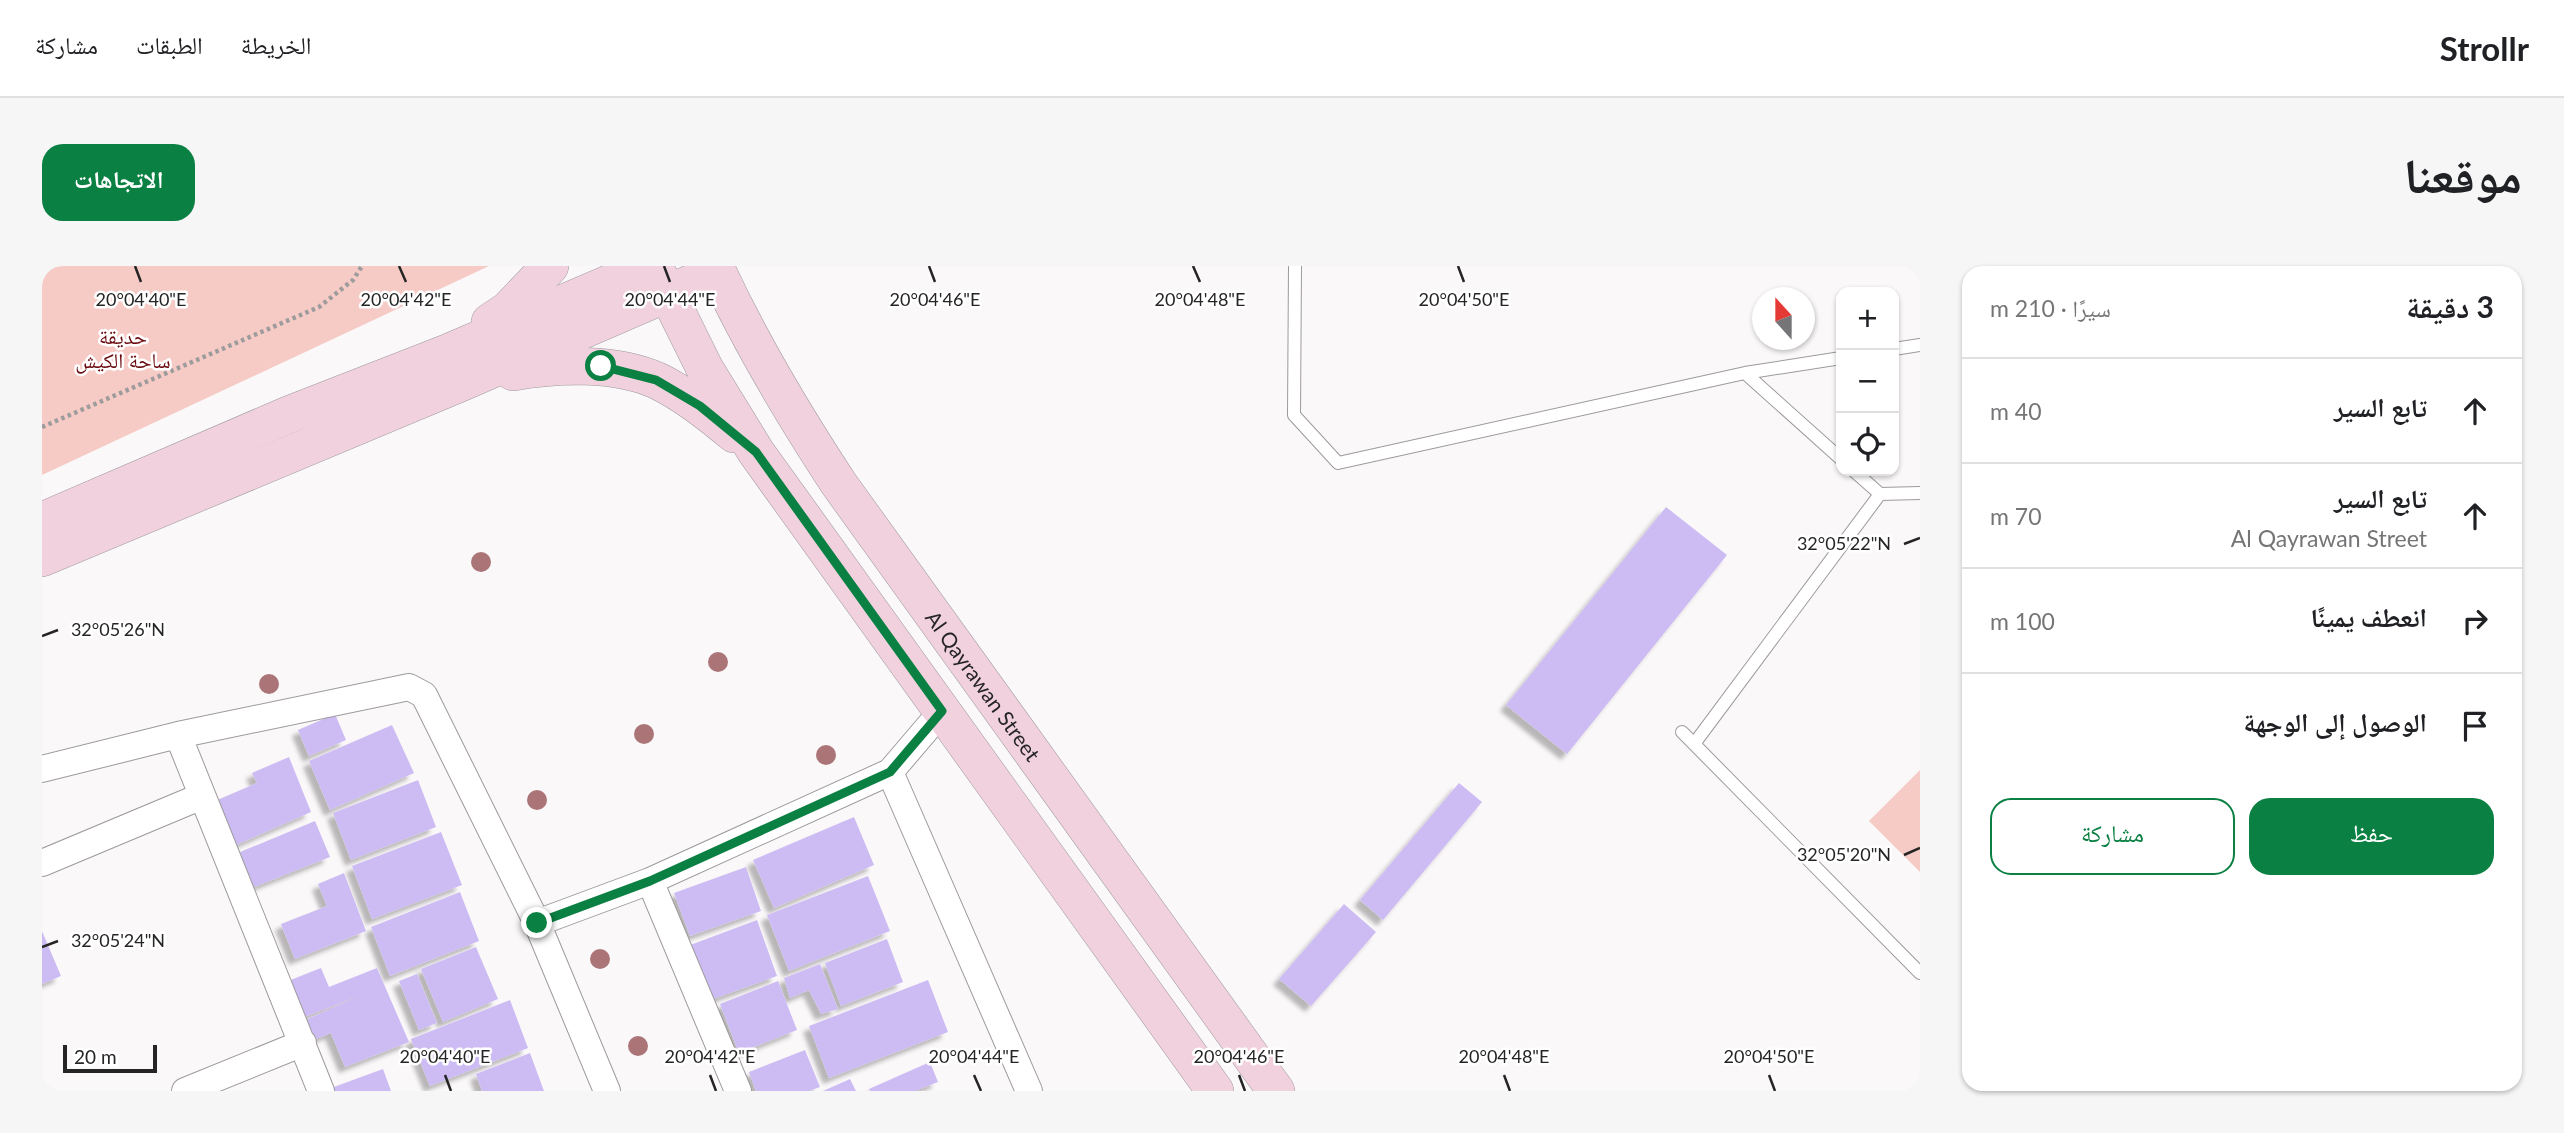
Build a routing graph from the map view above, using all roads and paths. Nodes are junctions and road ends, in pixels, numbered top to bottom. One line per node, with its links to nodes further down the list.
1 (362, 266): 11 (path)
2 (550, 266): 9 (main road)
3 (1295, 266): 10 (lane)
4 (716, 269): 5 (main road); 37 (main road, Al Qayrawan Street)
5 (657, 275): 9 (main road); 12 (main road)
6 (1920, 345): 7 (lane)
7 (1899, 348)
8 (1836, 359): 10 (lane)
9 (455, 367): 12 (main road); 17 (main road); 18 (main road)
10 (1745, 373): 13 (lane)
11 (42, 427)
12 (756, 452): 19 (main road)
13 (1836, 455)
14 (1860, 476): 16 (lane)
15 (1920, 493): 16 (lane)
16 (1880, 494): 22 (lane)
17 (42, 521)
18 (42, 558)
19 (942, 711): 24 (street); 36 (main road)
20 (1682, 732): 22 (lane)
21 (178, 734): 23 (street); 25 (street); 28 (street)
22 (1694, 744): 29 (lane)
23 (42, 769)
24 (890, 772): 27 (street); 35 (street)
25 (202, 796): 26 (street); 30 (street)
26 (42, 863)
27 (650, 881): 28 (street); 34 (street)
28 (537, 923): 33 (street)
29 (1920, 973)
30 (303, 1043): 31 (street); 32 (street)
31 (185, 1091)
32 (321, 1091)
33 (607, 1091)
34 (738, 1091)
35 (1029, 1091)
36 (1215, 1091)
37 (1276, 1091)

